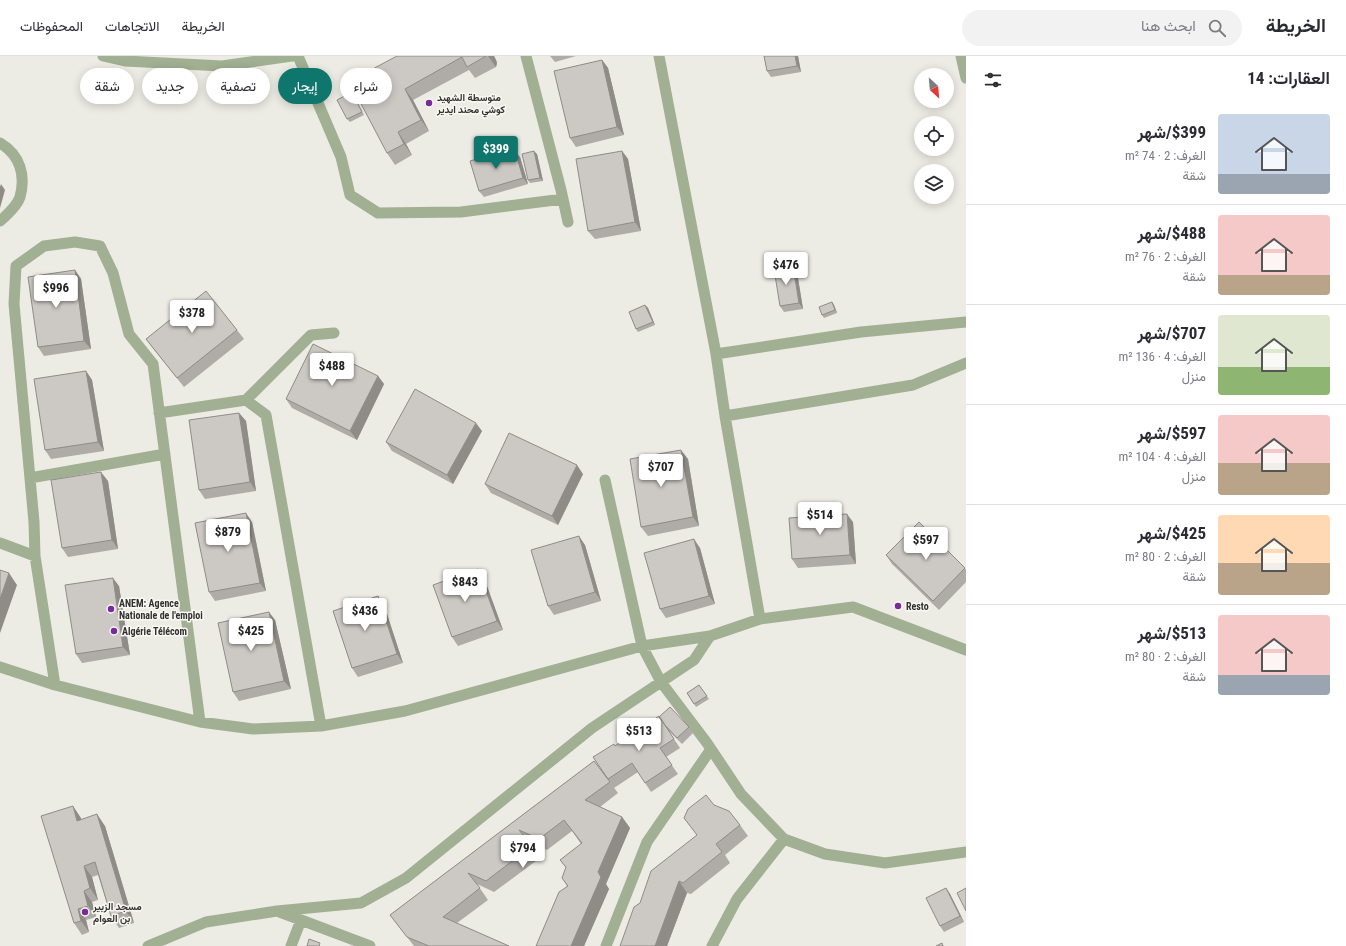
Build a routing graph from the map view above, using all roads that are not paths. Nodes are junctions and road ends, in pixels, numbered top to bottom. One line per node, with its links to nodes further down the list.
1 (103, 56): 7 (street)
2 (292, 56): 8 (street)
3 (298, 56): 11 (street)
4 (526, 56): 11 (street)
5 (659, 56): 16 (street)
6 (961, 56): 9 (street)
7 (124, 58): 8 (street)
8 (244, 60)
9 (966, 78)
10 (0, 143): 12 (street)
11 (563, 199): 13 (street)
12 (0, 221)
13 (568, 222)
14 (966, 322): 16 (street)
15 (334, 333): 18 (street)
16 (716, 354): 20 (street)
17 (966, 363): 20 (street)
18 (246, 400): 19 (street); 34 (street)
19 (159, 413): 21 (street); 22 (street)
20 (725, 416): 26 (street)
21 (165, 454): 22 (street); 33 (street)
22 (30, 478): 25 (street)
23 (605, 480): 28 (street)
24 (0, 543): 25 (street)
25 (35, 556): 32 (street)
26 (760, 619): 27 (street); 29 (street)
27 (710, 636): 28 (street); 31 (street)
28 (642, 646): 31 (street); 34 (street)
29 (966, 650)
30 (0, 667): 32 (street)
31 (662, 682): 35 (street); 38 (street)
32 (55, 685): 33 (street)
33 (200, 722): 34 (street)
34 (321, 726)
35 (711, 749): 36 (street); 43 (street)
36 (784, 839): 37 (street); 44 (street)
37 (966, 852)
38 (277, 911): 39 (street); 40 (street)
39 (301, 920): 41 (street); 42 (street)
40 (148, 946)
41 (291, 946)
42 (370, 946)
43 (606, 946)
44 (712, 946)

